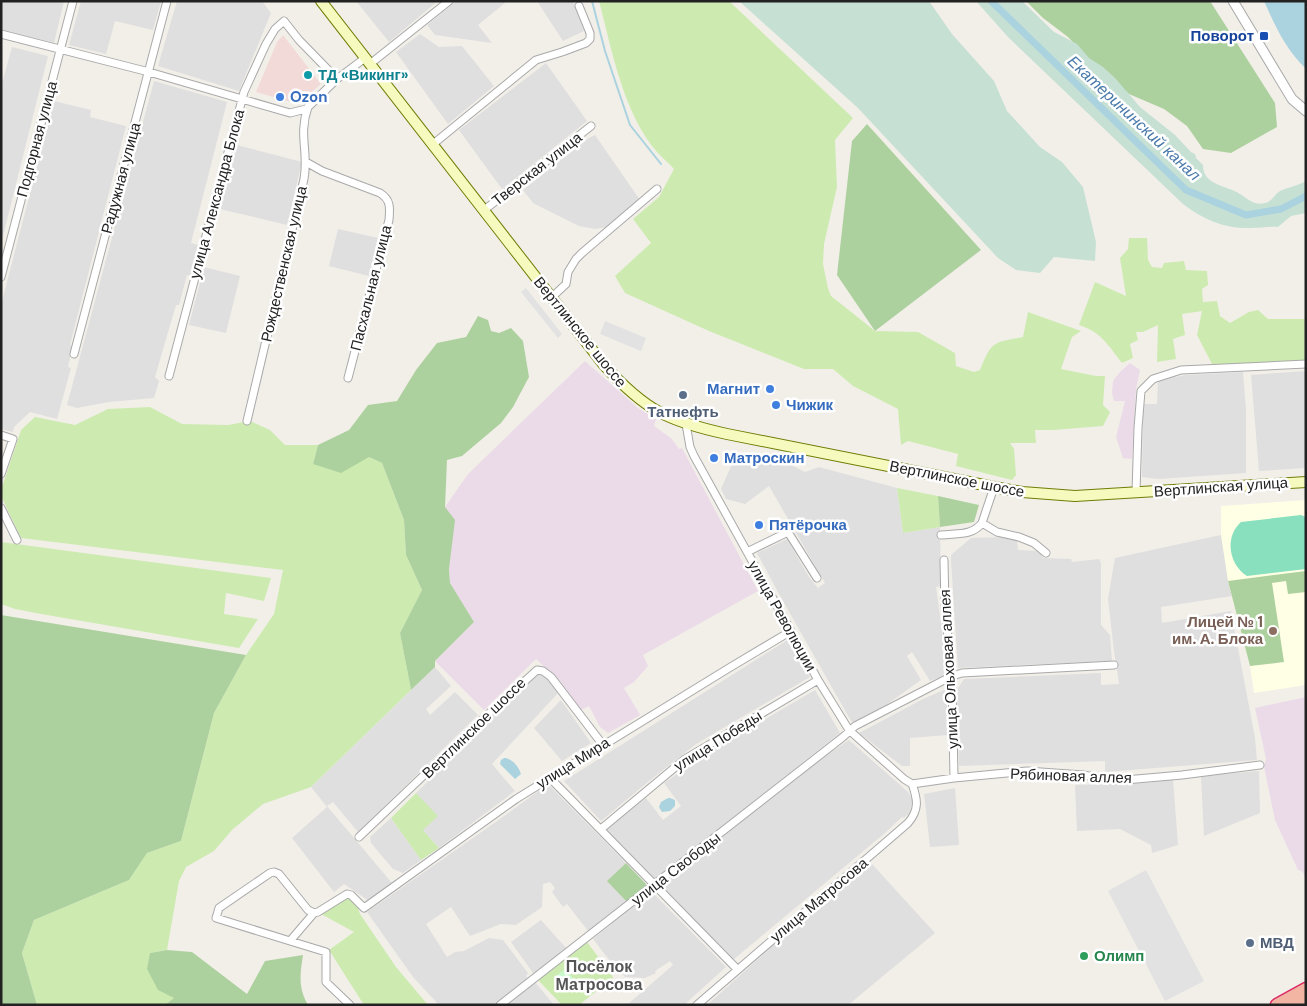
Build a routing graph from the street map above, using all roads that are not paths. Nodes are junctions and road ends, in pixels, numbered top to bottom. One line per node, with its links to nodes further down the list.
1 (73, 1): 8 (street, Подгорная улица)
2 (167, 1): 10 (street, Радужная улица)
3 (321, 1): 9 (main road, Вертлинское шоссе)
4 (449, 1): 9 (street)
5 (1233, 1): 14 (street)
6 (579, 6): 16 (street)
7 (1, 34): 8 (street)
8 (60, 50): 10 (street); 20 (street, Подгорная улица)
9 (368, 61): 11 (street); 16 (main road, Вертлинское шоссе)
10 (149, 72): 12 (street); 22 (street, Радужная улица)
11 (338, 80): 12 (street, улица Александра Блока); 13 (street)
12 (243, 98): 13 (street); 24 (street, улица Александра Блока)
13 (308, 107): 17 (street, Рождественская улица)
14 (1306, 111)
15 (591, 126): 19 (street, Тверская улица)
16 (432, 144): 19 (main road, Вертлинское шоссе)
17 (306, 162): 25 (street, Пасхальная улица); 26 (street, Рождественская улица)
18 (657, 189): 21 (street)
19 (484, 211): 21 (main road, Вертлинское шоссе)
20 (1, 277)
21 (551, 298): 27 (main road, Вертлинское шоссе)
22 (74, 354)
23 (1306, 364): 32 (street)
24 (170, 376)
25 (348, 378)
26 (247, 421)
27 (686, 424): 31 (main road, Вертлинское шоссе); 37 (street, улица Революции)
28 (1, 436): 29 (street)
29 (1, 474)
30 (1306, 482): 32 (main road, Вертлинская улица)
31 (994, 487): 32 (main road, Вертлинское шоссе); 34 (street)
32 (1136, 492)
33 (1, 508): 36 (street)
34 (982, 522): 35 (street); 38 (street)
35 (941, 535)
36 (17, 540)
37 (747, 552): 40 (street); 41 (street, улица Революции)
38 (1046, 553)
39 (944, 560): 43 (street, улица Ольховая аллея)
40 (817, 578)
41 (792, 631): 44 (street, улица Революции); 46 (street, улица Мира)
42 (1114, 665): 43 (street, улица Свободы)
43 (952, 676): 45 (street, улица Свободы); 49 (street, улица Ольховая аллея)
44 (818, 680): 45 (street, улица Революции); 51 (street, улица Победы)
45 (849, 730): 50 (street, улица Революции); 53 (street, улица Свободы)
46 (603, 744): 48 (street, улица Мира); 52 (street, Вертлинское шоссе)
47 (1260, 765): 49 (street, Рябиновая аллея)
48 (549, 778): 51 (street); 54 (street, улица Мира)
49 (954, 778): 50 (street, Рябиновая аллея)
50 (912, 784): 56 (street, улица Матросова)
51 (601, 829): 53 (street)
52 (359, 838)
53 (654, 886): 56 (street); 60 (street, улица Свободы)
54 (314, 913): 55 (street); 55 (street)
55 (290, 941): 59 (street)
56 (737, 969): 61 (street, улица Матросова)
57 (1306, 989): 62 (highway)
58 (1306, 1000): 63 (highway)
59 (350, 1005)
60 (500, 1005)
61 (697, 1005)
62 (1277, 1005)
63 (1296, 1005)

